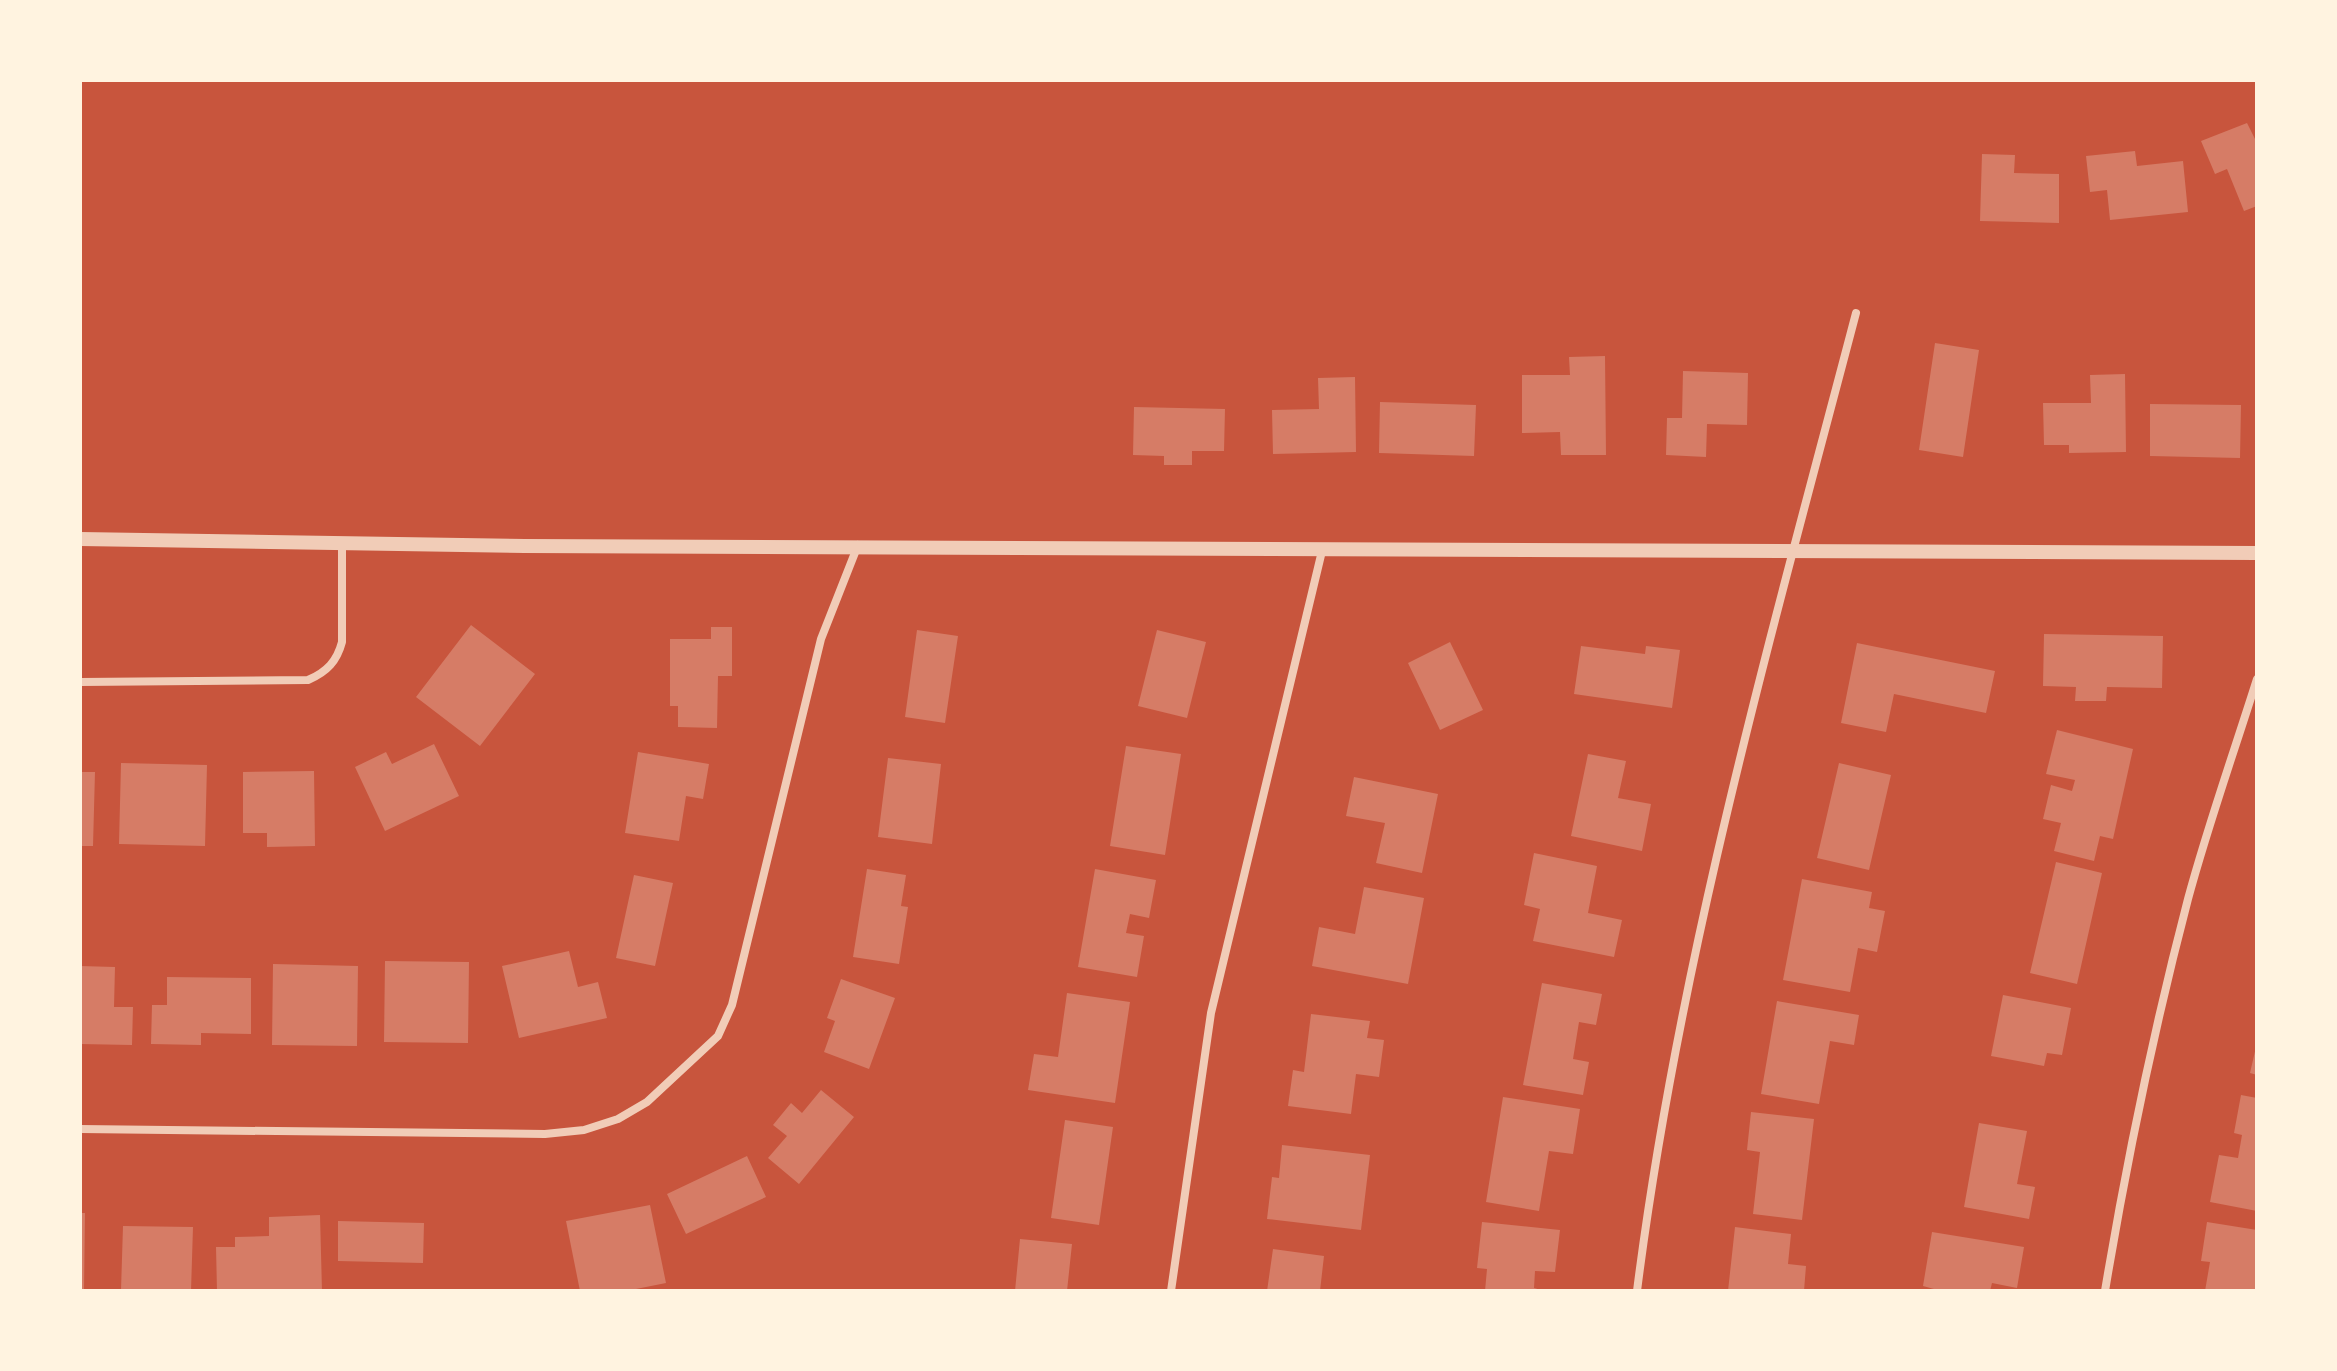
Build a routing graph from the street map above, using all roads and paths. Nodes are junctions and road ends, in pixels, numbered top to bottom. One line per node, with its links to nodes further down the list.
1 (1856, 313): 6 (street)
2 (80, 539): 3 (street)
3 (342, 541): 4 (street); 9 (street)
4 (858, 545): 5 (street); 10 (street)
5 (1322, 551): 6 (street); 11 (street)
6 (1793, 552): 7 (street); 12 (street)
7 (2257, 553)
8 (2257, 679): 13 (street)
9 (80, 682)
10 (80, 1129)
11 (1171, 1291)
12 (1637, 1291)
13 (2105, 1291)

